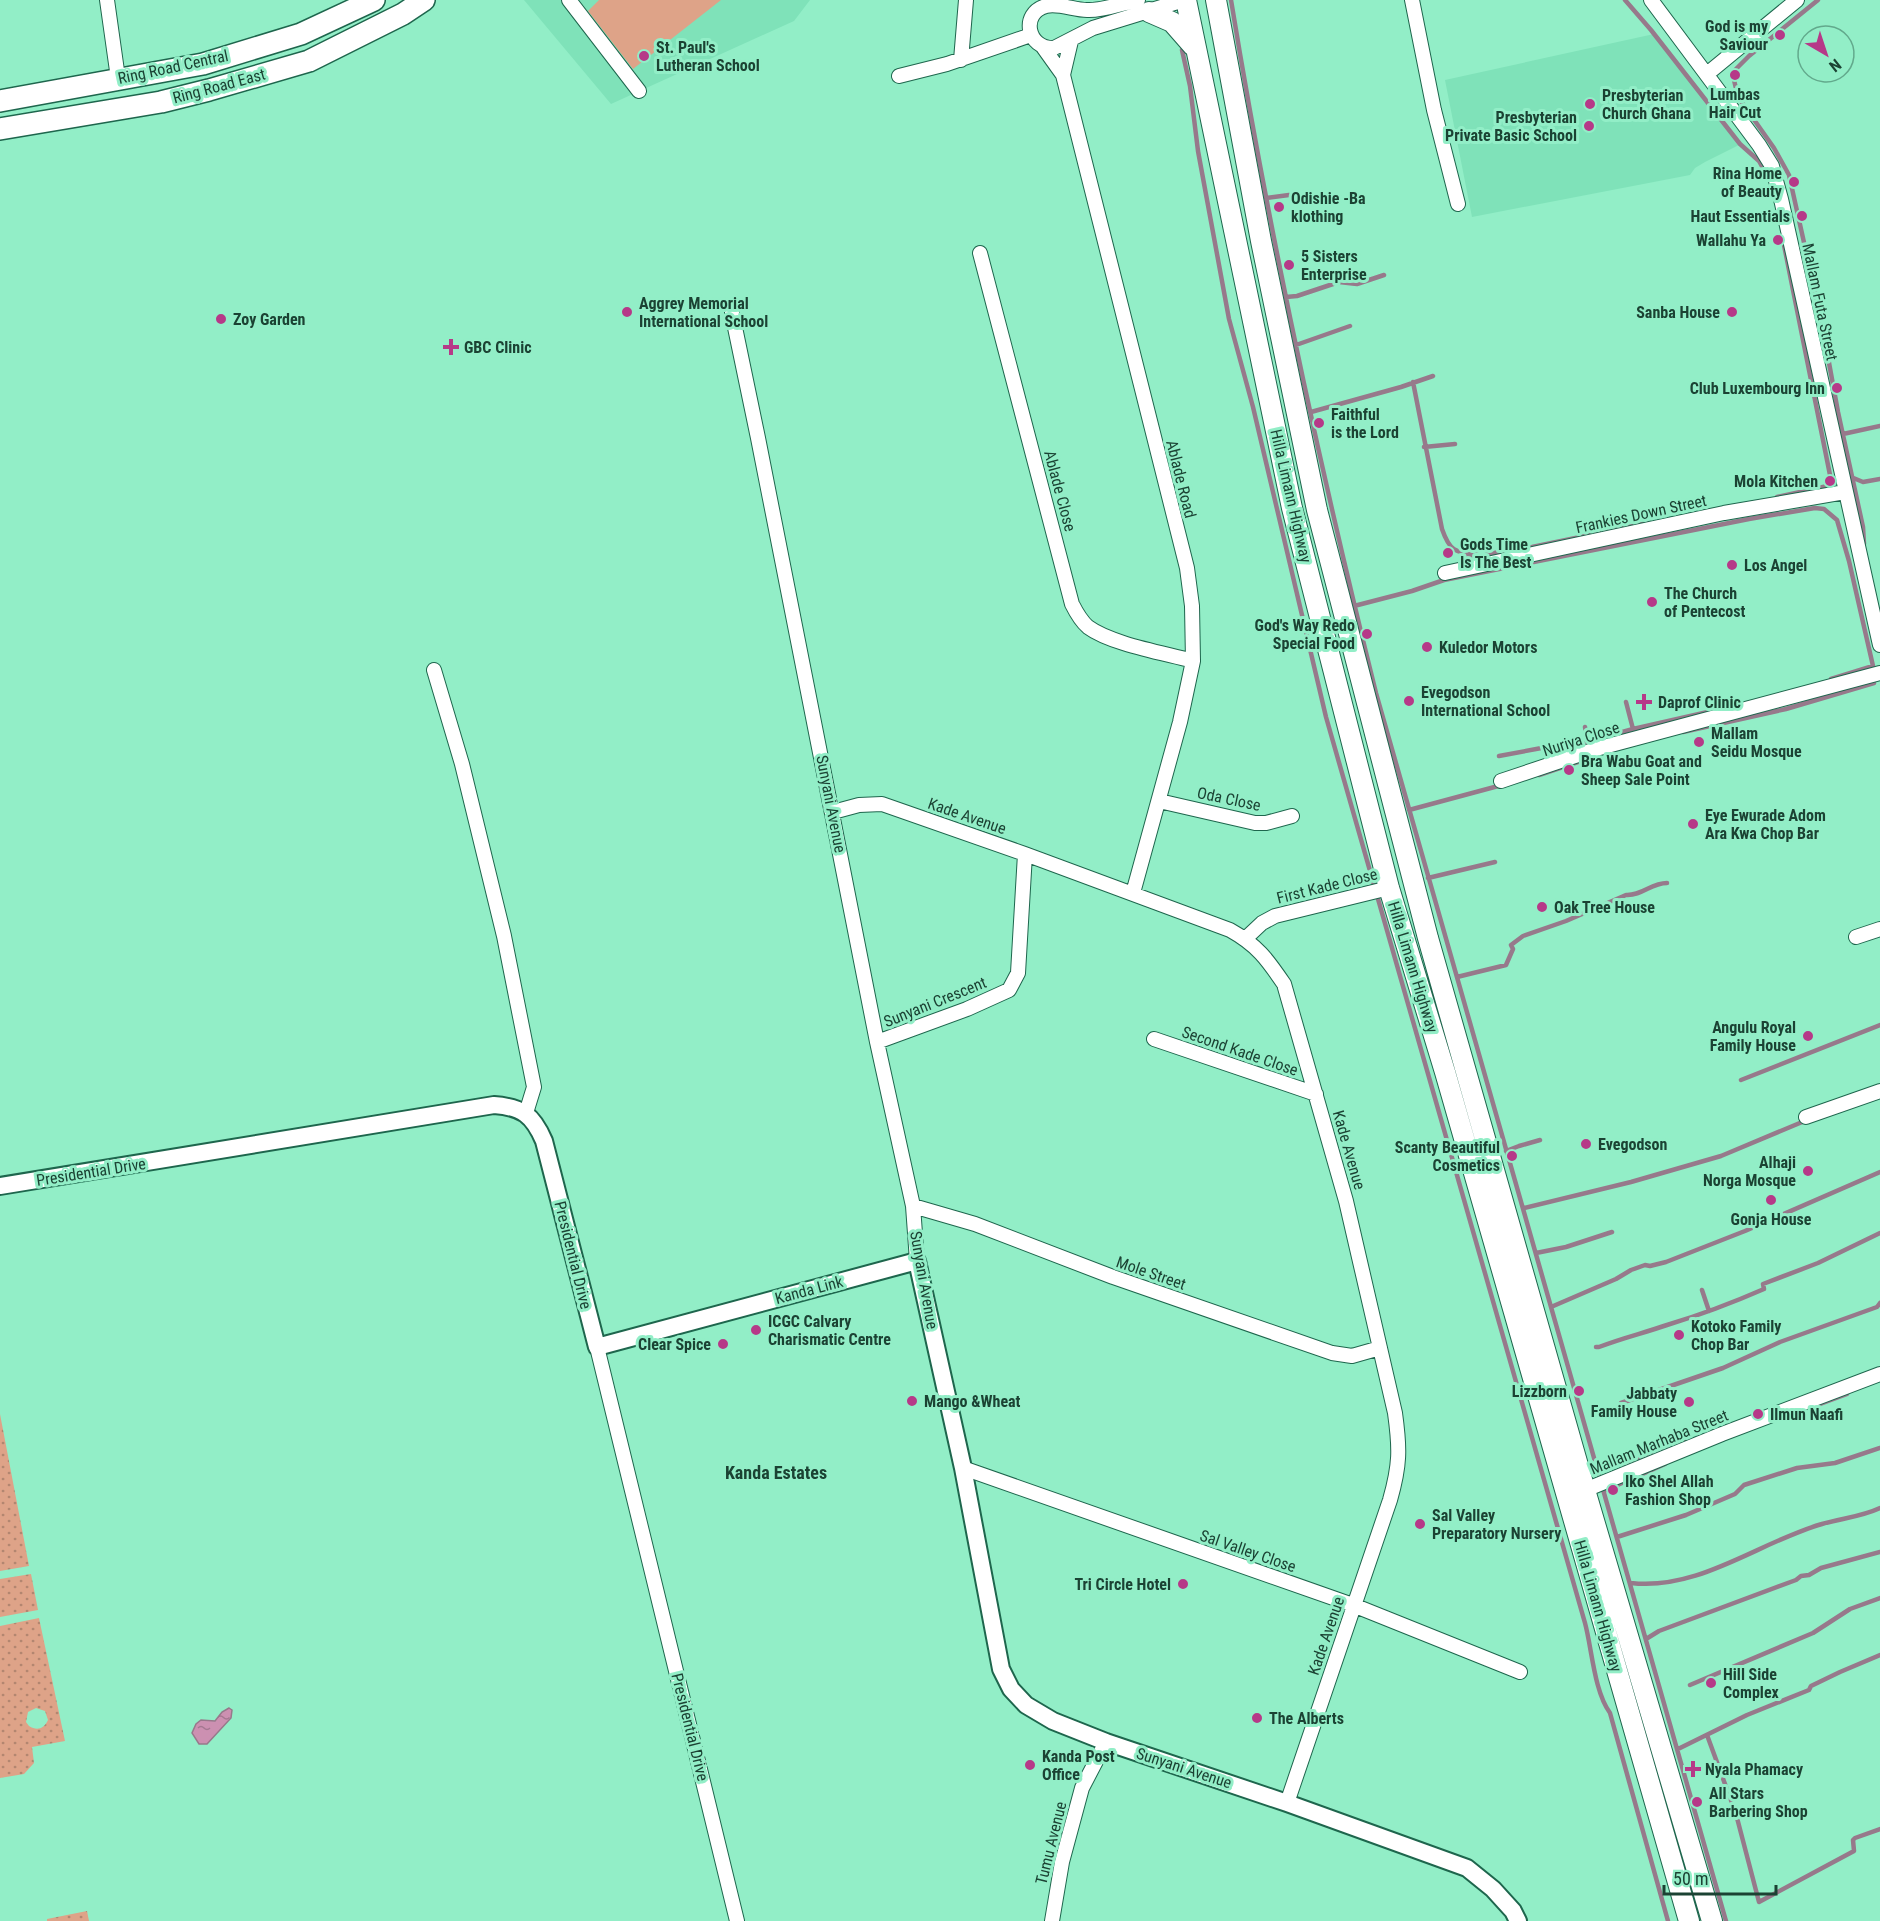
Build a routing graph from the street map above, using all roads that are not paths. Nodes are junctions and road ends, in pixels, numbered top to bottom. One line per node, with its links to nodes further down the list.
1 (107, 0): 20 (street)
2 (374, 0): 20 (main road, Ring Road Central)
3 (424, 0): 23 (main road, Ring Road East)
4 (568, 0): 21 (street)
5 (966, 0): 16 (street)
6 (1185, 0): 11 (street); 15 (main road, Hilla Limann Highway)
7 (1216, 0): 56 (main road, Hilla Limann Highway)
8 (1412, 0): 24 (street)
9 (1651, 0): 17 (street, Mallam Futa Street)
10 (1797, 0): 17 (street)
11 (1143, 6): 12 (street); 13 (street); 15 (main road)
12 (1031, 35): 14 (street, Ablade Road); 16 (street)
13 (1071, 40): 14 (street); 18 (street, Ablade Road)
14 (1043, 47): 18 (street, Ablade Road)
15 (1196, 50): 38 (main road, Hilla Limann Highway)
16 (961, 60): 19 (street)
17 (1707, 74): 27 (street, Mallam Futa Street)
18 (1063, 75): 30 (street, Ablade Road)
19 (899, 76)
20 (118, 78): 22 (main road, Ring Road Central)
21 (639, 92)
22 (0, 101)
23 (0, 129)
24 (1458, 204)
25 (980, 253): 30 (street, Ablade Close)
26 (732, 314): 35 (street, Sunyani Avenue)
27 (1845, 492): 28 (street, Frankies Down Street); 29 (street, Mallam Futa Street)
28 (1445, 573)
29 (1880, 645)
30 (1193, 661): 34 (street, Ablade Road)
31 (434, 670): 47 (street)
32 (1880, 673): 33 (street, Nuriya Close)
33 (1501, 781)
34 (1159, 801): 36 (street, Oda Close); 39 (street, Ablade Road)
35 (833, 812): 37 (street, Kade Avenue); 44 (street, Sunyani Avenue)
36 (1292, 816)
37 (1025, 854): 39 (street, Kade Avenue); 44 (street, Sunyani Crescent)
38 (1389, 888): 42 (street, First Kade Close); 64 (main road, Hilla Limann Highway)
39 (1132, 893): 42 (street, Kade Avenue)
40 (1880, 928): 41 (street)
41 (1856, 937)
42 (1245, 939): 46 (street, Kade Avenue)
43 (1154, 1040): 46 (street, Second Kade Close)
44 (877, 1042): 50 (street, Sunyani Avenue)
45 (1880, 1091): 48 (street)
46 (1316, 1094): 53 (street, Kade Avenue)
47 (526, 1113): 49 (street, Presidential Drive); 52 (street, Presidential Drive)
48 (1806, 1117)
49 (0, 1186)
50 (913, 1206): 51 (street, Sunyani Avenue); 53 (street, Mole Street)
51 (917, 1261): 52 (street, Kanda Link); 55 (street, Sunyani Avenue)
52 (597, 1347): 61 (street, Presidential Drive)
53 (1380, 1348): 57 (street, Kade Avenue)
54 (1880, 1374): 56 (street, Mallam Marhaba Street)
55 (963, 1468): 57 (street, Sal Valley Close); 59 (street, Sunyani Avenue)
56 (1586, 1491): 65 (main road, Hilla Limann Highway)
57 (1353, 1605): 58 (street, Sal Valley Close); 60 (street, Kade Avenue)
58 (1520, 1672)
59 (1106, 1742): 60 (street, Sunyani Avenue); 62 (street, Tumu Avenue)
60 (1287, 1803): 63 (street, Sunyani Avenue)
61 (737, 1921)
62 (1052, 1921)
63 (1518, 1921)
64 (1689, 1921)
65 (1712, 1921)

